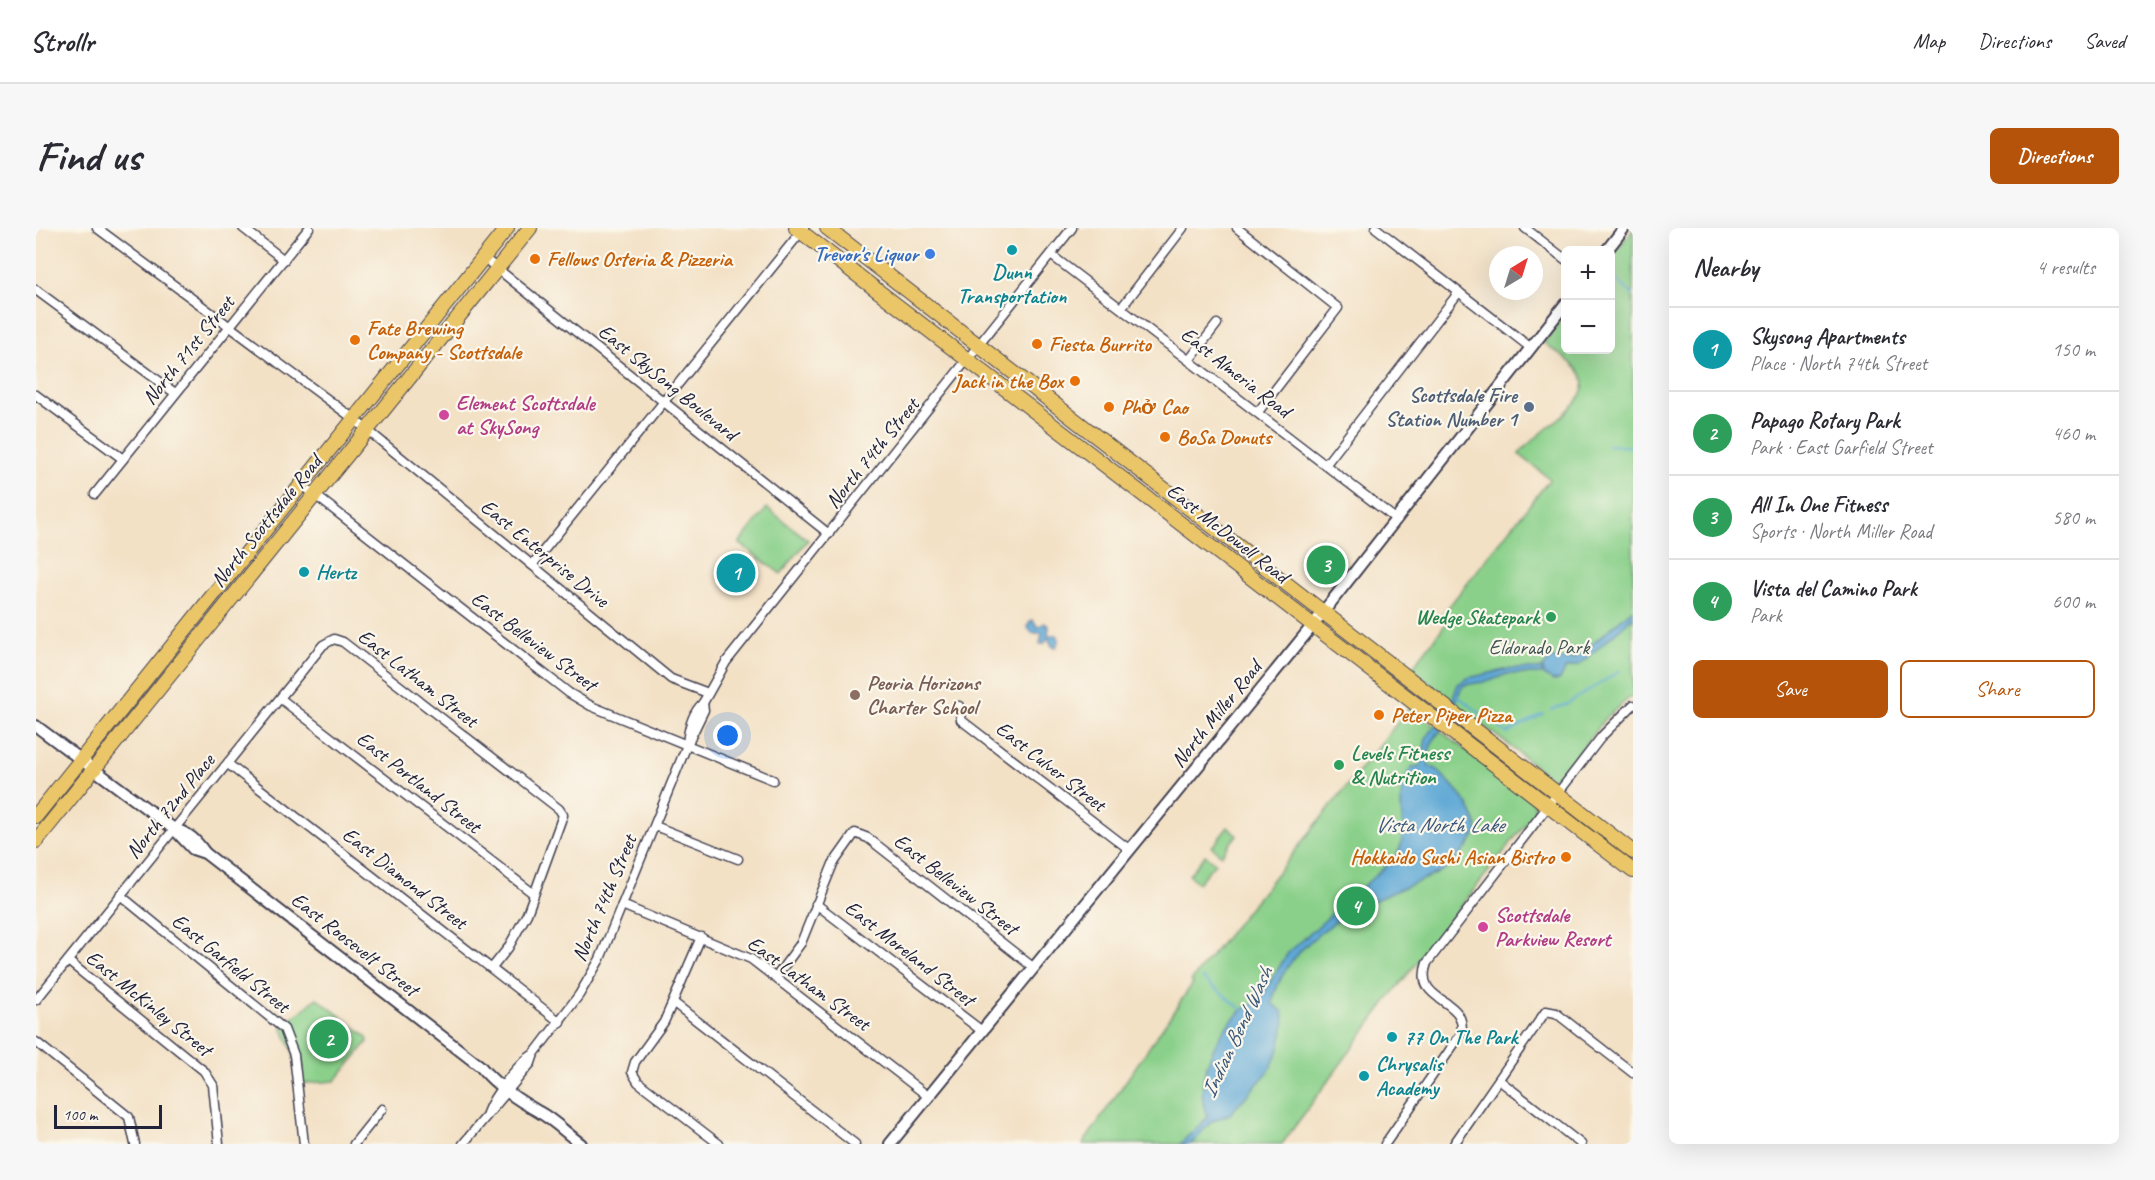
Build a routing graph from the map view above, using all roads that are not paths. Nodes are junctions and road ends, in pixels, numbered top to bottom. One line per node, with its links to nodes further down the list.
1 (97, 228): 25 (street)
2 (243, 228): 18 (street)
3 (309, 228): 18 (street, North 71st Street)
4 (507, 228): 17 (main road, North Scottsdale Road)
5 (530, 228): 19 (main road, North Scottsdale Road)
6 (826, 228): 26 (main road, East McDowell Road)
7 (1072, 228): 15 (street, North 74th Street)
8 (1183, 228): 22 (street)
9 (1237, 228): 33 (street)
10 (1376, 228): 21 (street)
11 (1525, 228): 16 (street)
12 (1624, 228): 14 (street)
13 (800, 229): 29 (main road, East McDowell Road); 32 (street)
14 (1609, 246)
15 (1051, 255): 22 (street, East Almeria Road); 26 (street, North 74th Street)
16 (1561, 256)
17 (484, 258): 19 (street, East SkySong Boulevard); 34 (main road, North Scottsdale Road)
18 (284, 260): 25 (street, North 71st Street)
19 (497, 269): 32 (street, East SkySong Boulevard); 35 (main road, North Scottsdale Road)
20 (36, 290): 30 (street)
21 (1460, 292): 27 (street); 37 (street)
22 (1122, 307): 28 (street, East Almeria Road)
23 (1561, 309): 27 (street, North Miller Road)
24 (1217, 324): 28 (street)
25 (230, 326): 30 (street, North 71st Street); 34 (street)
26 (979, 346): 29 (street, North 74th Street); 44 (main road, East McDowell Road)
27 (1531, 348): 41 (street, North Miller Road)
28 (1190, 359): 33 (street, East Almeria Road)
29 (969, 361): 42 (street, North 74th Street); 45 (main road, East McDowell Road)
30 (175, 393): 36 (street, North 71st Street)
31 (36, 395): 36 (street)
32 (664, 403): 42 (street, East SkySong Boulevard); 43 (street)
33 (1258, 412): 37 (street, East Almeria Road)
34 (354, 419): 35 (street); 38 (main road, North Scottsdale Road)
35 (367, 430): 40 (main road, North Scottsdale Road); 43 (street, East Enterprise Drive)
36 (123, 459): 39 (street, North 71st Street)
37 (1326, 464): 41 (street, East Almeria Road)
38 (301, 484): 40 (street, East Belleview Street); 53 (main road, North Scottsdale Road)
39 (94, 494)
40 (314, 494): 52 (street, East Belleview Street); 55 (main road, North Scottsdale Road)
41 (1396, 520): 44 (street, North Miller Road)
42 (829, 534): 47 (street, North 74th Street)
43 (532, 565): 47 (street, East Enterprise Drive)
44 (1323, 613): 45 (street, North Miller Road); 57 (main road, East McDowell Road)
45 (1313, 625): 58 (main road, East McDowell Road); 63 (street, North Miller Road)
46 (334, 639): 48 (street, North 72nd Place); 67 (street, East Latham Street)
47 (708, 693): 52 (street, North 74th Street)
48 (281, 699): 54 (street, North 72nd Place); 67 (street, East Portland Street)
49 (1633, 705): 57 (street)
50 (959, 706): 63 (street, East Culver Street)
51 (36, 726): 53 (street, East Roosevelt Street)
52 (687, 745): 56 (street, East Belleview Street); 60 (street, North 74th Street)
53 (82, 759): 55 (street, East Roosevelt Street); 59 (main road, North Scottsdale Road)
54 (228, 764): 61 (street, North 72nd Place); 73 (street, East Diamond Street)
55 (95, 769): 61 (street, East Roosevelt Street); 62 (main road, North Scottsdale Road)
56 (773, 780)
57 (1557, 793): 58 (street); 64 (main road, East McDowell Road)
58 (1548, 806): 66 (main road, East McDowell Road); 95 (street)
59 (36, 816)
60 (655, 826): 65 (street); 70 (street, North 74th Street)
61 (174, 829): 68 (street, North 72nd Place); 83 (street, East Roosevelt Street)
62 (36, 841)
63 (1130, 850): 74 (street, North Miller Road)
64 (1633, 852)
65 (738, 859)
66 (1633, 871)
67 (534, 894): 73 (street)
68 (120, 896): 72 (street, North 72nd Place); 88 (street, East Garfield Street)
69 (816, 904): 74 (street, East Belleview Street); 75 (street); 79 (street, East Moreland Street)
70 (622, 905): 71 (street, East Latham Street); 78 (street, North 74th Street)
71 (701, 937): 75 (street, East Latham Street); 77 (street)
72 (68, 960): 76 (street, North 72nd Place); 87 (street, East McKinley Street)
73 (492, 968): 78 (street, East Diamond Street)
74 (1034, 968): 79 (street, North Miller Road)
75 (776, 977): 84 (street, East Latham Street)
76 (36, 1000)
77 (674, 1003): 92 (street); 93 (street)
78 (560, 1022): 83 (street, North 74th Street)
79 (982, 1032): 84 (street, North Miller Road)
80 (36, 1042): 86 (street)
81 (1633, 1073): 82 (street)
82 (1498, 1080): 96 (street); 97 (street)
83 (508, 1087): 90 (street, North 74th Street); 91 (street, East Roosevelt Street)
84 (929, 1096): 94 (street, North Miller Road)
85 (382, 1109): 89 (street)
86 (135, 1144)
87 (219, 1144)
88 (304, 1144)
89 (354, 1144)
90 (463, 1144)
91 (581, 1144)
92 (719, 1144)
93 (855, 1144)
94 (890, 1144)
95 (1385, 1144)
96 (1454, 1144)
97 (1581, 1144)

